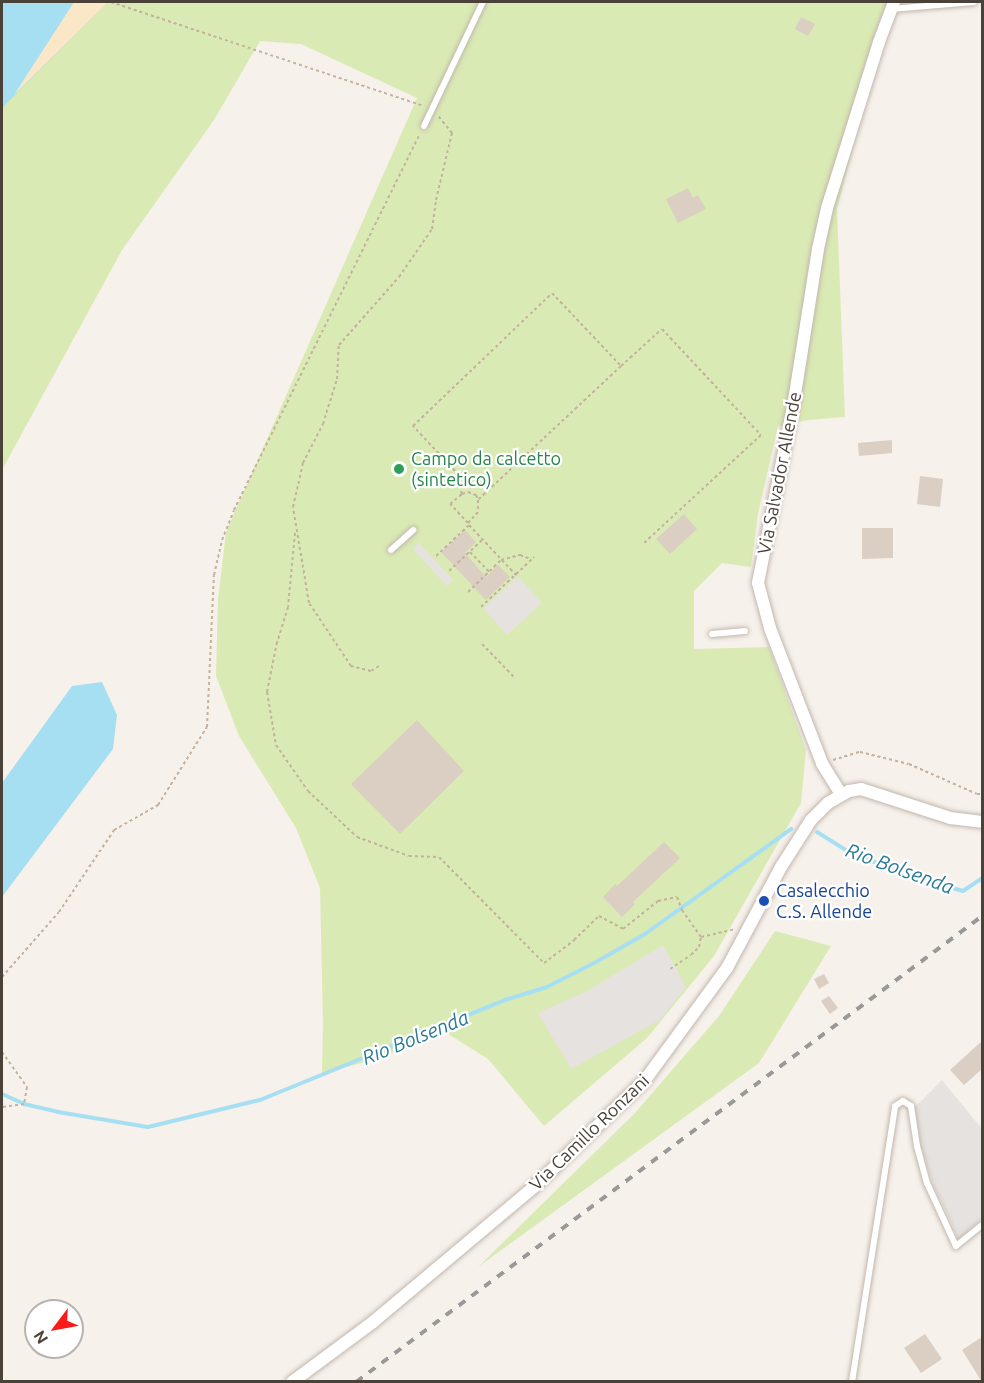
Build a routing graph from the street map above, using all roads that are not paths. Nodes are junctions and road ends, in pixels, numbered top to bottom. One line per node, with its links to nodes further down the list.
1 (483, 2): 4 (lane)
2 (974, 2): 3 (lane)
3 (893, 6): 9 (street, Via Salvador Allende)
4 (424, 126)
5 (413, 530): 6 (lane)
6 (391, 550)
7 (745, 631): 8 (lane)
8 (712, 634)
9 (841, 794): 10 (street); 12 (street, Via Camillo Ronzani)
10 (982, 822)
11 (982, 1225): 13 (lane)
12 (292, 1382)
13 (852, 1382)

